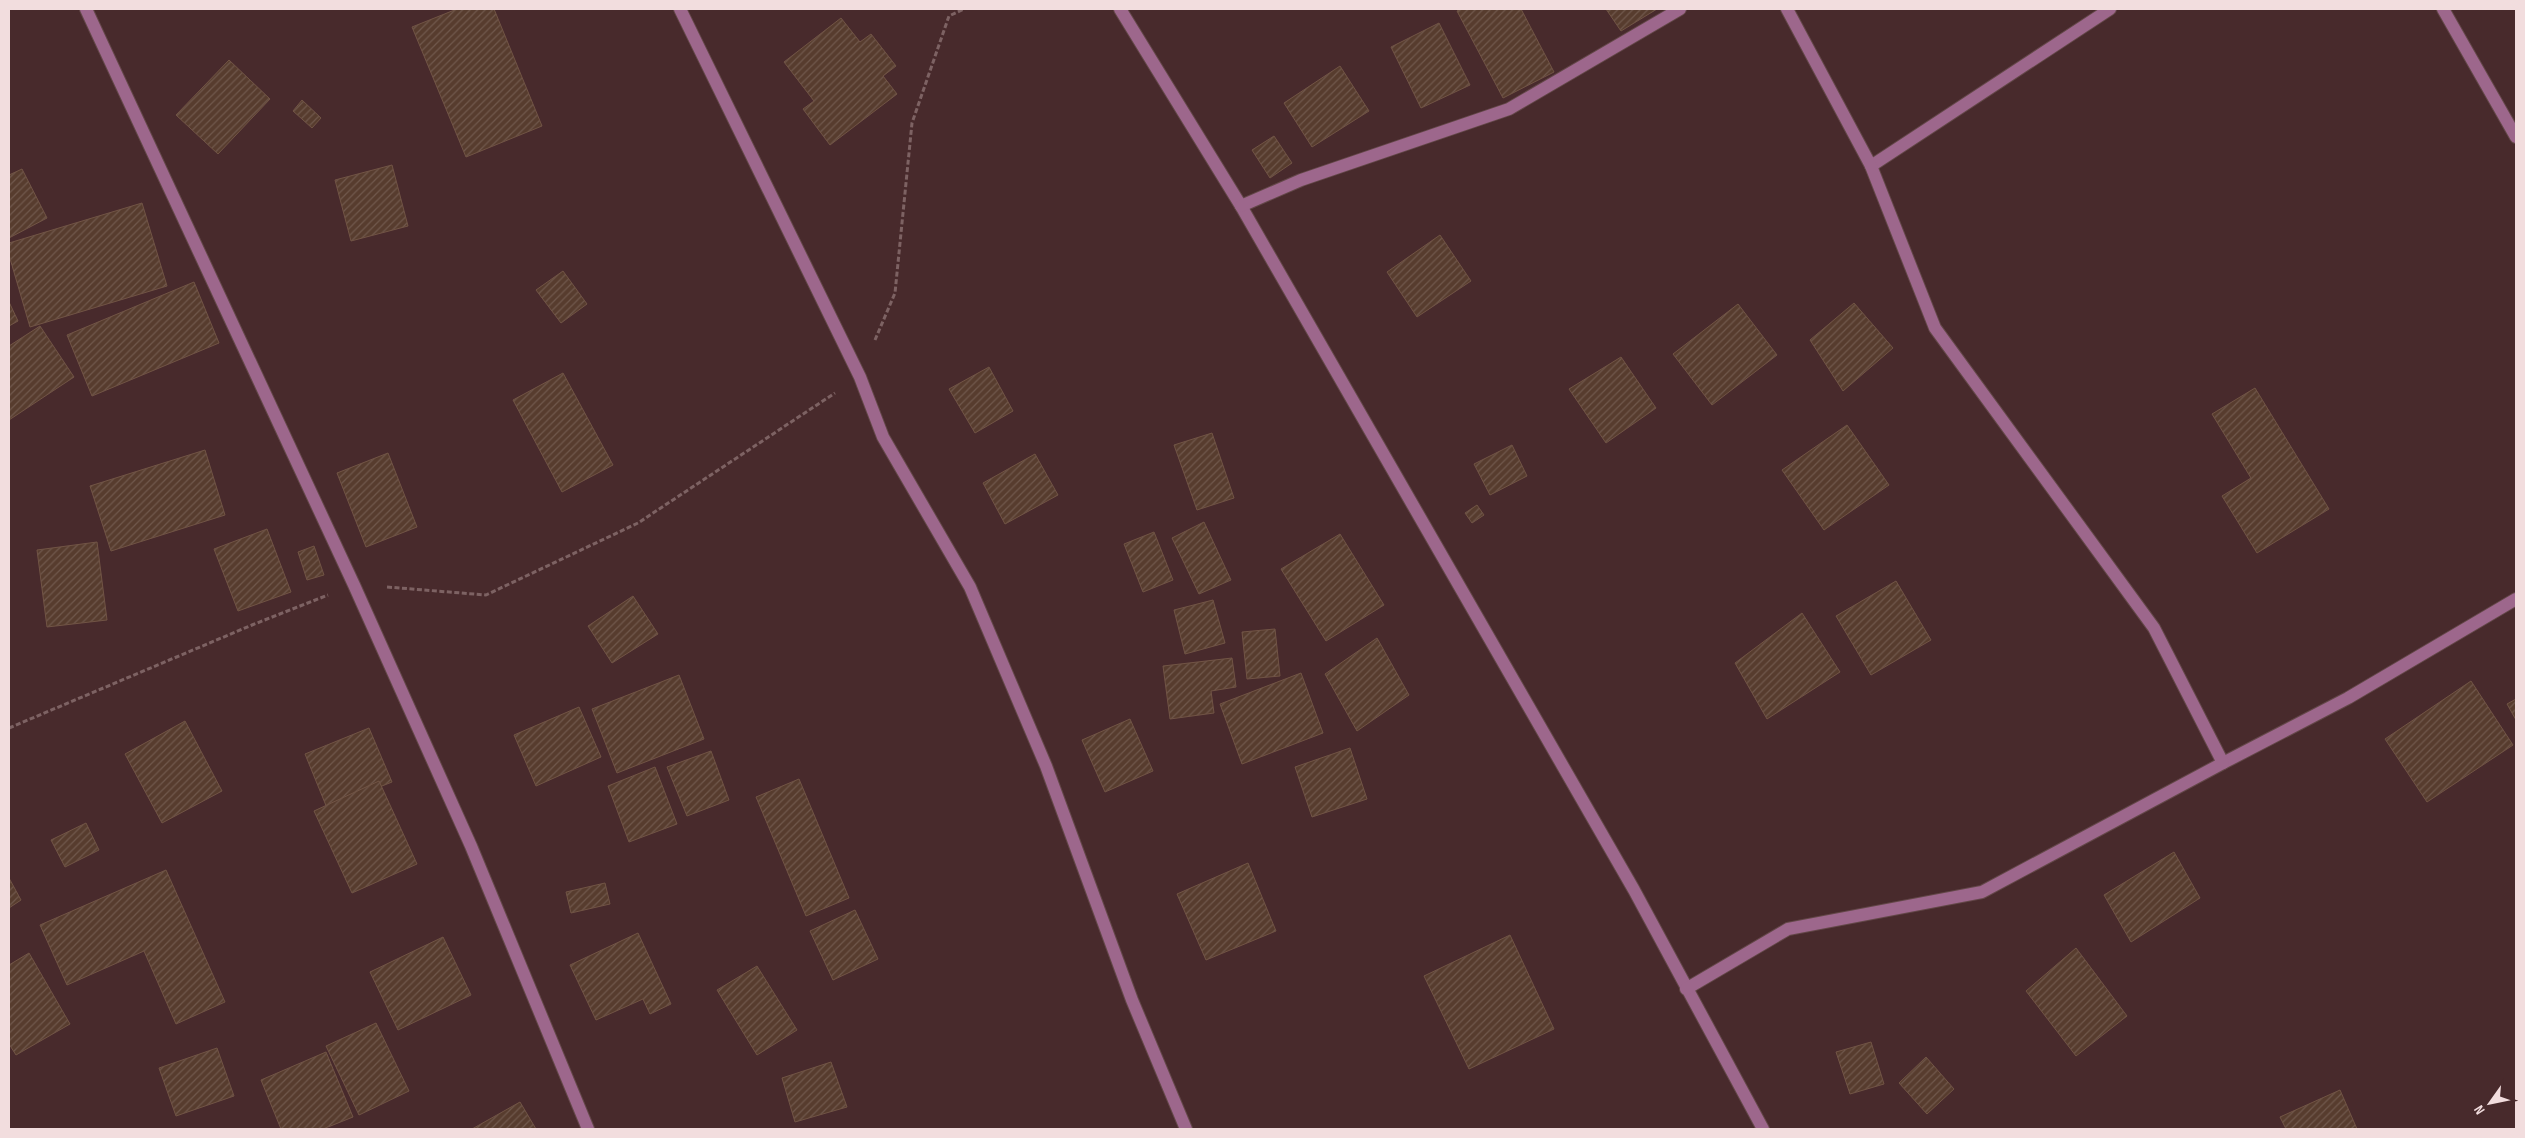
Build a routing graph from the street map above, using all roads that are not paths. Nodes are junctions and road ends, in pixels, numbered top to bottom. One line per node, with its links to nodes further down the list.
1 (86, 9): 14 (street)
2 (680, 9): 15 (street)
3 (1120, 9): 10 (street)
4 (1680, 9): 10 (street)
5 (1788, 9): 9 (street)
6 (2110, 9): 9 (street)
7 (2443, 9): 8 (street)
8 (2516, 137)
9 (1871, 166): 12 (street)
10 (1241, 206): 13 (street)
11 (2516, 599): 12 (street)
12 (2222, 763): 13 (street)
13 (1686, 989): 16 (street)
14 (588, 1129)
15 (1186, 1129)
16 (1763, 1129)

